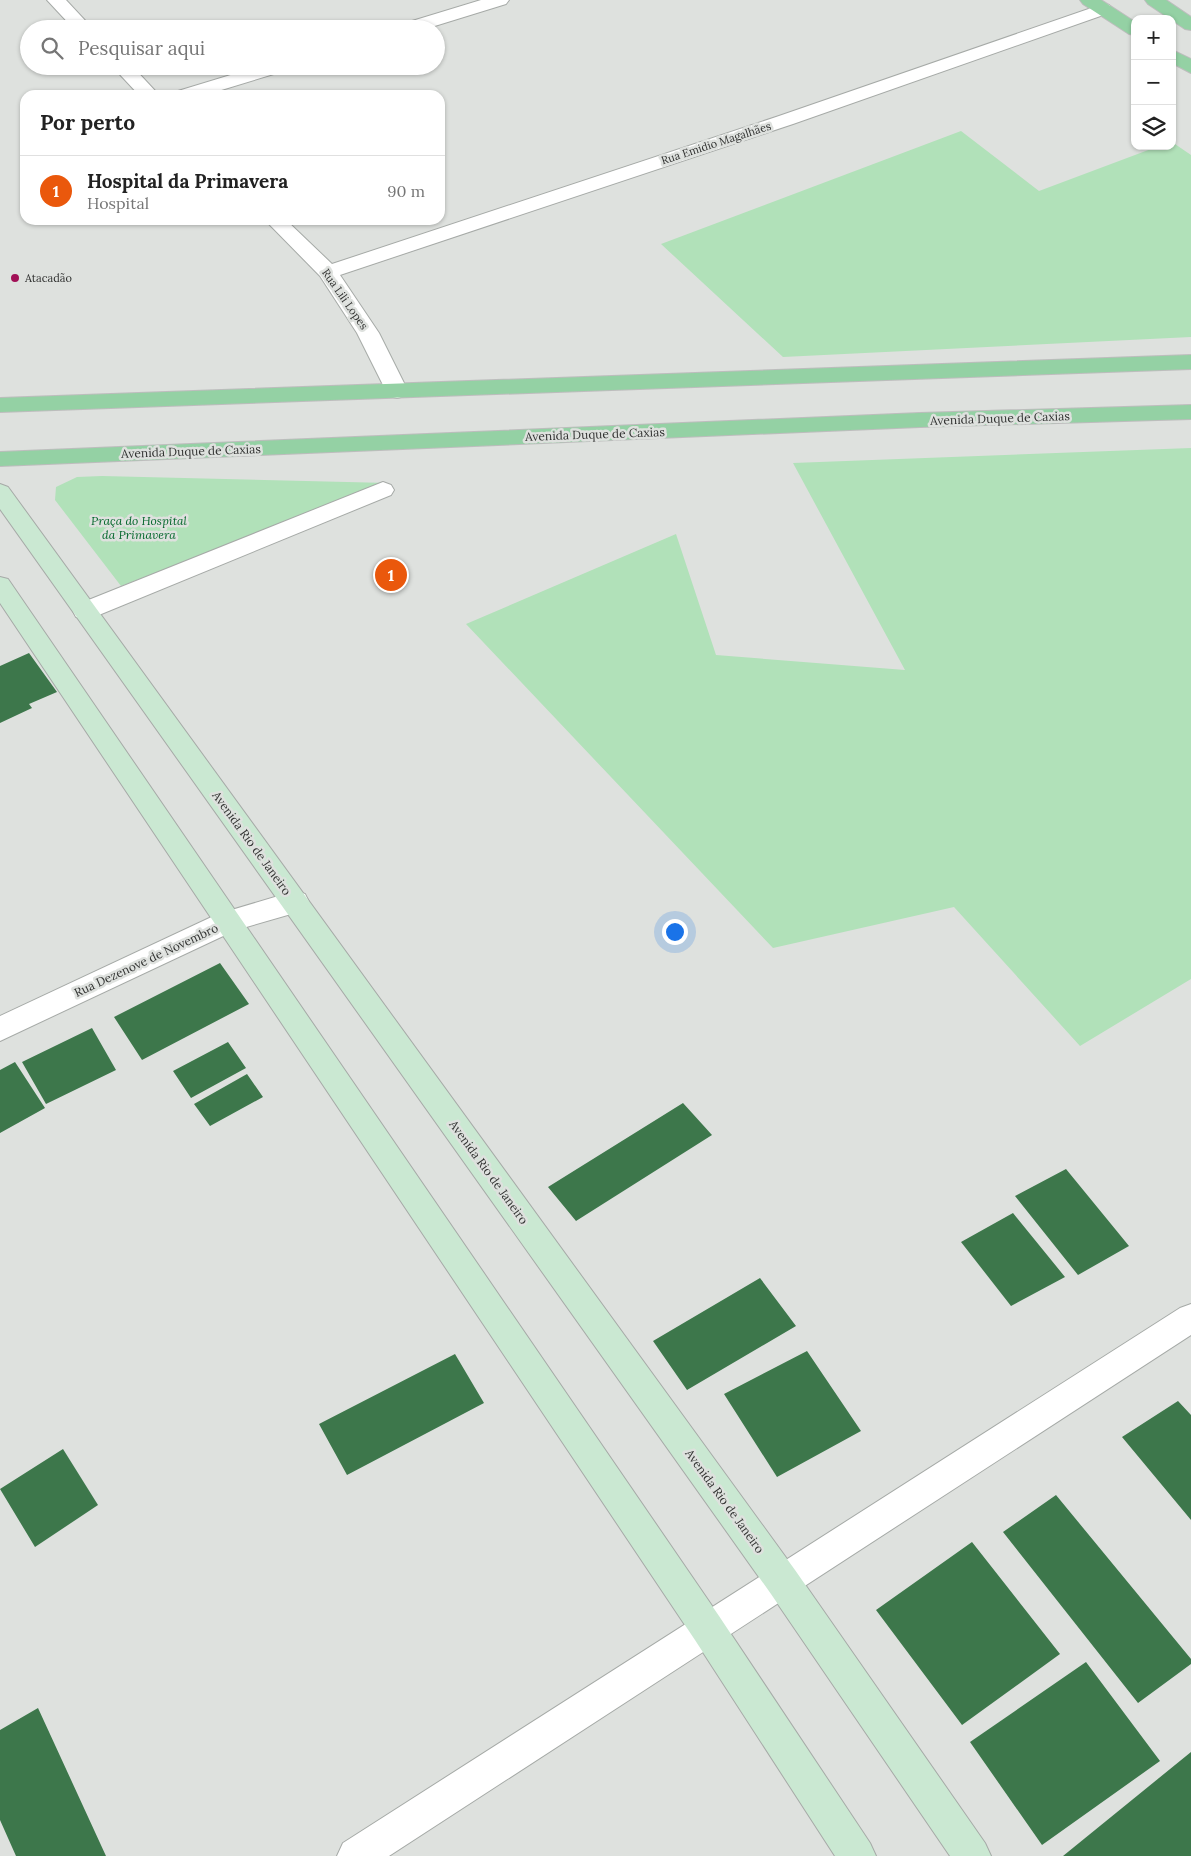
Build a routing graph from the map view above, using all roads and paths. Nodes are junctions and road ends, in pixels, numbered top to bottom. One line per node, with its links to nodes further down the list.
1 (56, 0): 5 (street)
2 (500, 0): 6 (street)
3 (1154, 0): 7 (main road)
4 (1096, 5): 8 (main road); 16 (street, Rua Emidio Magalhães)
5 (75, 20)
6 (434, 20)
7 (1187, 20)
8 (1131, 27)
9 (1176, 58): 10 (main road)
10 (1191, 67)
11 (130, 75): 13 (street)
12 (251, 75): 14 (street)
13 (145, 90)
14 (201, 90)
15 (280, 225): 16 (street, Rua Lili Lopes)
16 (328, 272): 18 (street, Rua Lili Lopes)
17 (1191, 362): 18 (main road)
18 (398, 390): 19 (main road)
19 (0, 405)
20 (1191, 412): 21 (main road, Avenida Duque de Caxias)
21 (0, 459)
22 (383, 490): 25 (street)
23 (0, 492): 25 (street, Avenida Rio de Janeiro)
24 (0, 585): 27 (street)
25 (85, 611): 26 (street, Avenida Rio de Janeiro)
26 (295, 902): 27 (street, Rua Dezenove de Novembro); 30 (street, Avenida Rio de Janeiro)
27 (228, 922): 28 (street, Rua Dezenove de Novembro); 31 (street)
28 (0, 1029)
29 (1191, 1318): 30 (street)
30 (783, 1582): 31 (street); 34 (street, Avenida Rio de Janeiro)
31 (707, 1628): 32 (street); 33 (street)
32 (356, 1856)
33 (858, 1856)
34 (972, 1856)

